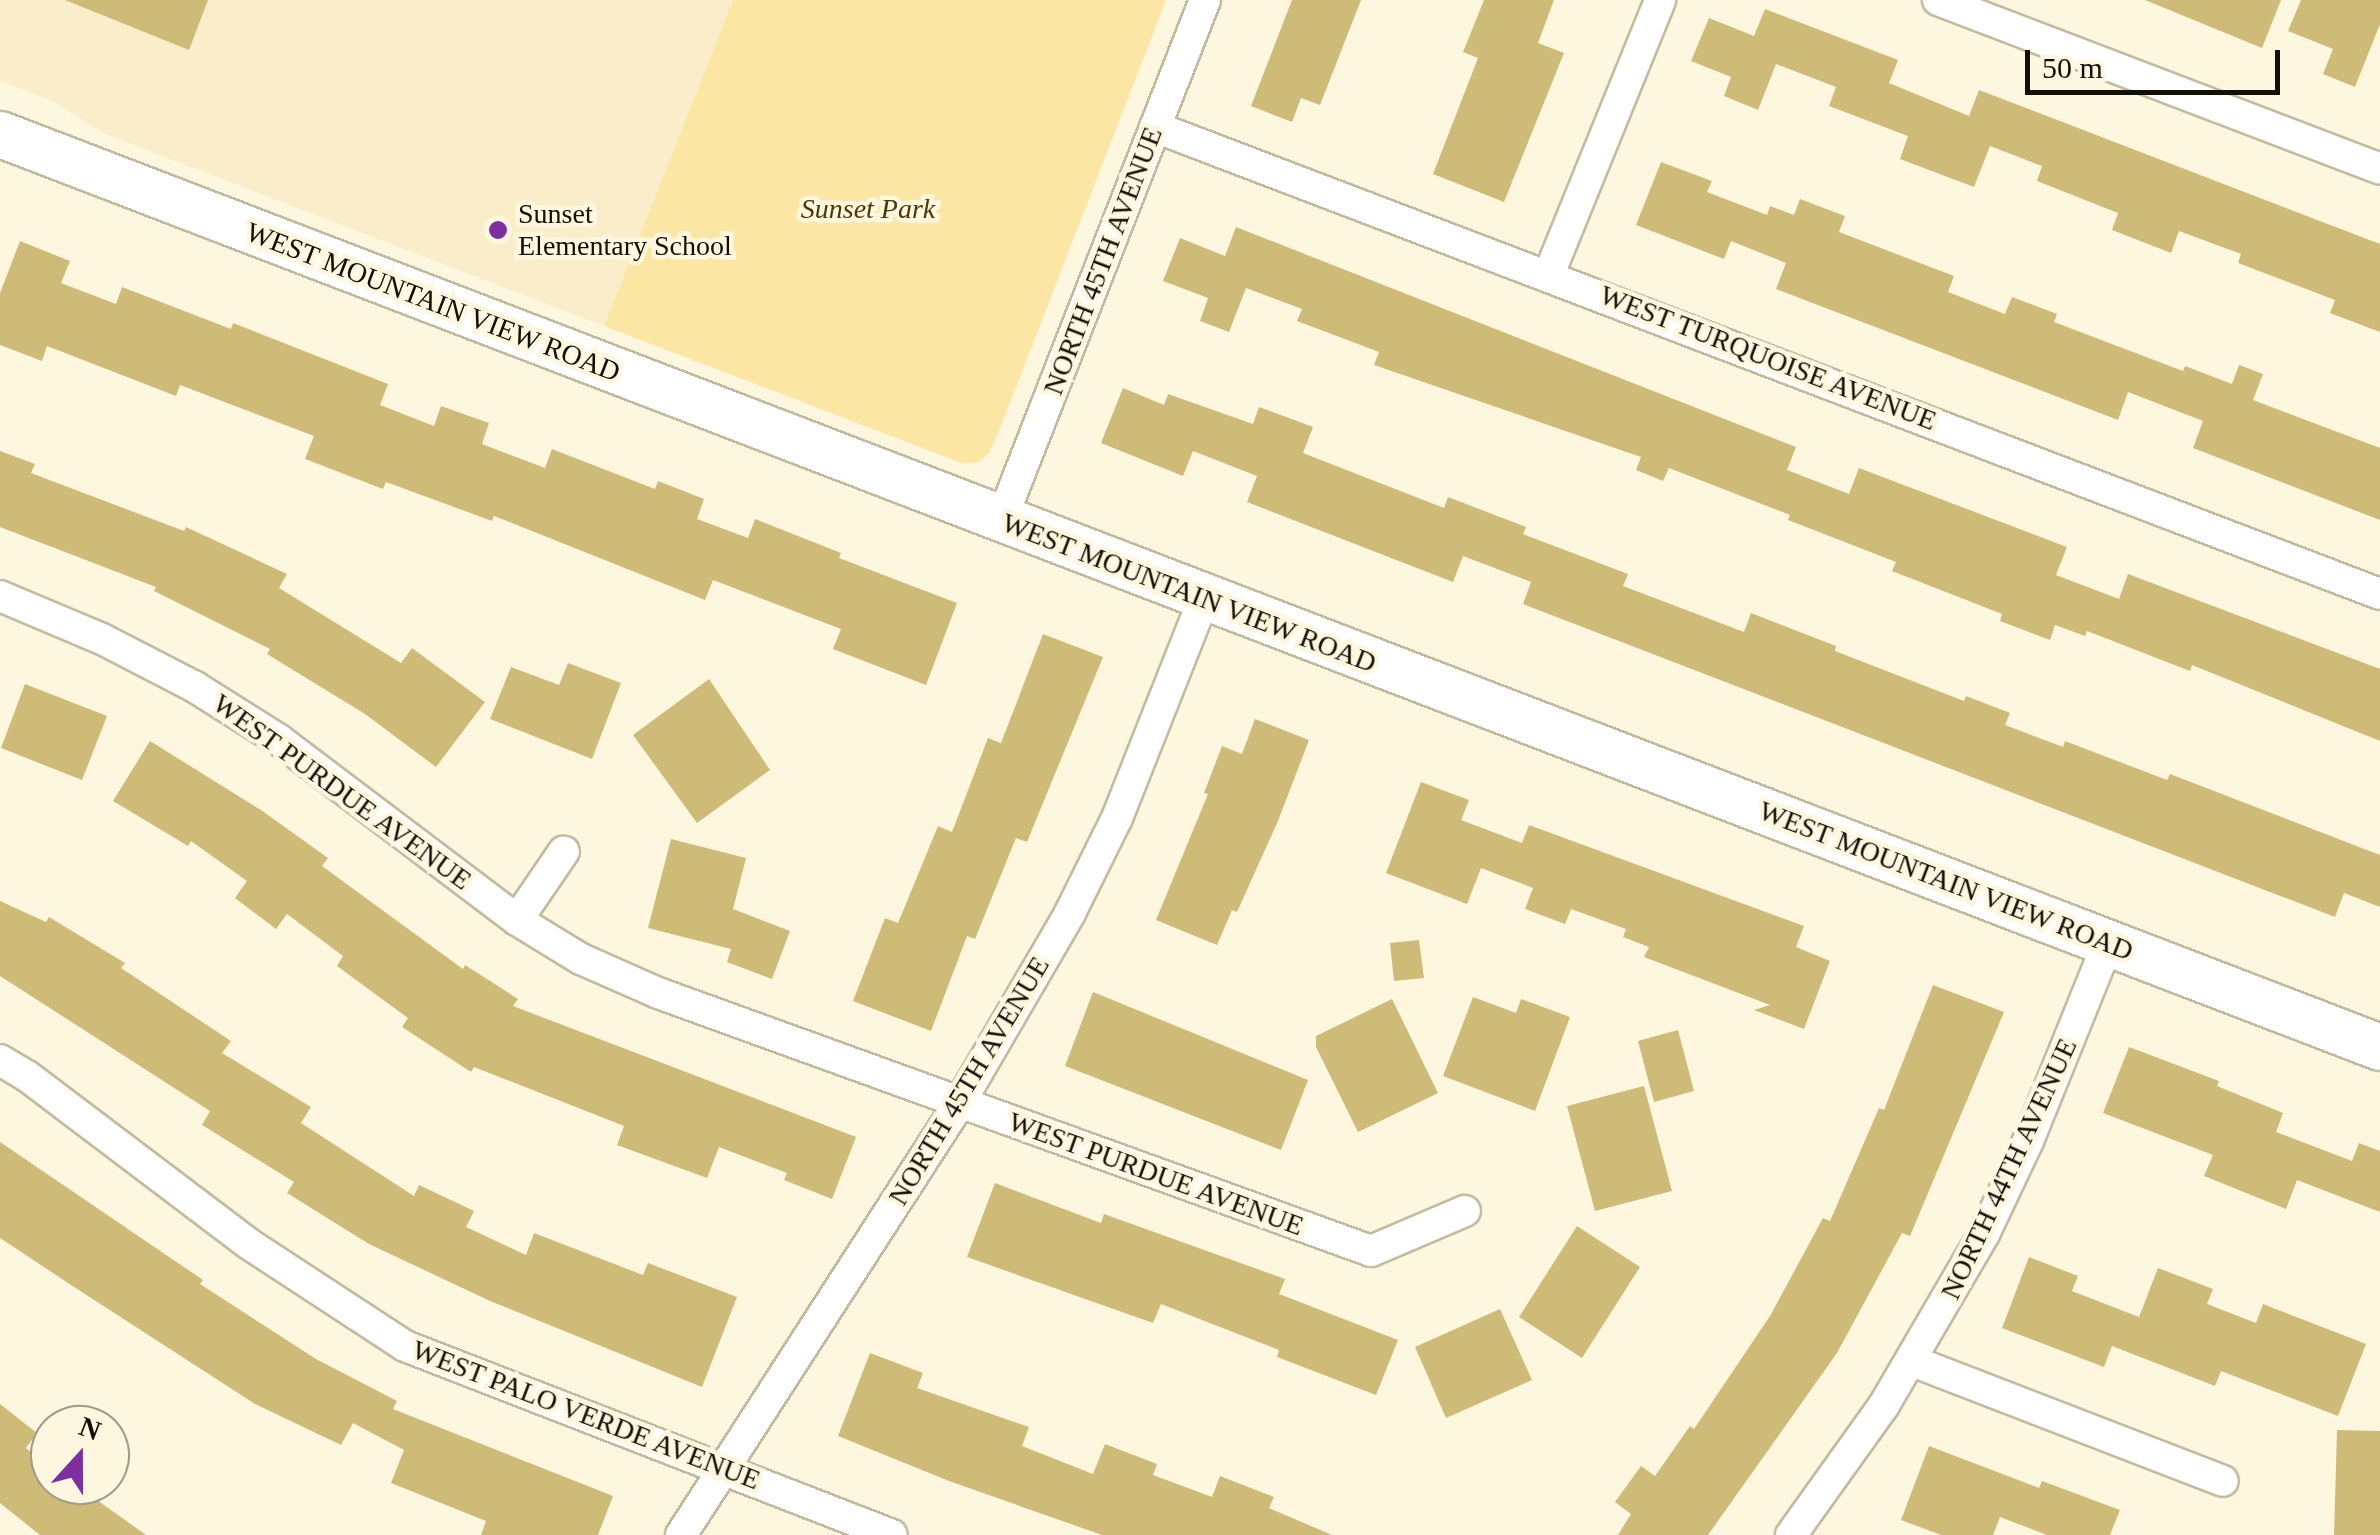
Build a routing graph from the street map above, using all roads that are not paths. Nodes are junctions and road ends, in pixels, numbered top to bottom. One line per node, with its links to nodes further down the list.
1 (1205, 0): 4 (street, NORTH 45TH AVENUE)
2 (1660, 0): 7 (street)
3 (1938, 0): 6 (street)
4 (1155, 126): 7 (street, WEST TURQUOISE AVENUE); 8 (street, NORTH 45TH AVENUE)
5 (0, 134): 8 (street, WEST MOUNTAIN VIEW ROAD)
6 (2380, 168)
7 (1549, 274): 9 (street, WEST TURQUOISE AVENUE)
8 (1000, 521): 11 (street, WEST MOUNTAIN VIEW ROAD)
9 (2380, 594)
10 (0, 596): 13 (street, WEST PURDUE AVENUE)
11 (1204, 598): 14 (street, WEST MOUNTAIN VIEW ROAD); 17 (street, NORTH 45TH AVENUE)
12 (564, 850): 13 (street)
13 (517, 920): 17 (street, WEST PURDUE AVENUE)
14 (2108, 942): 15 (street, WEST MOUNTAIN VIEW ROAD); 19 (street, NORTH 44TH AVENUE)
15 (2380, 1047)
16 (0, 1060): 20 (street, WEST PALO VERDE AVENUE)
17 (959, 1104): 18 (street, WEST PURDUE AVENUE); 20 (street, NORTH 45TH AVENUE)
18 (1465, 1211)
19 (1912, 1361): 21 (street); 24 (street, NORTH 44TH AVENUE)
20 (725, 1469): 22 (street, NORTH 45TH AVENUE); 23 (street, WEST PALO VERDE AVENUE)
21 (2222, 1481)
22 (681, 1535)
23 (892, 1535)
24 (1791, 1535)

